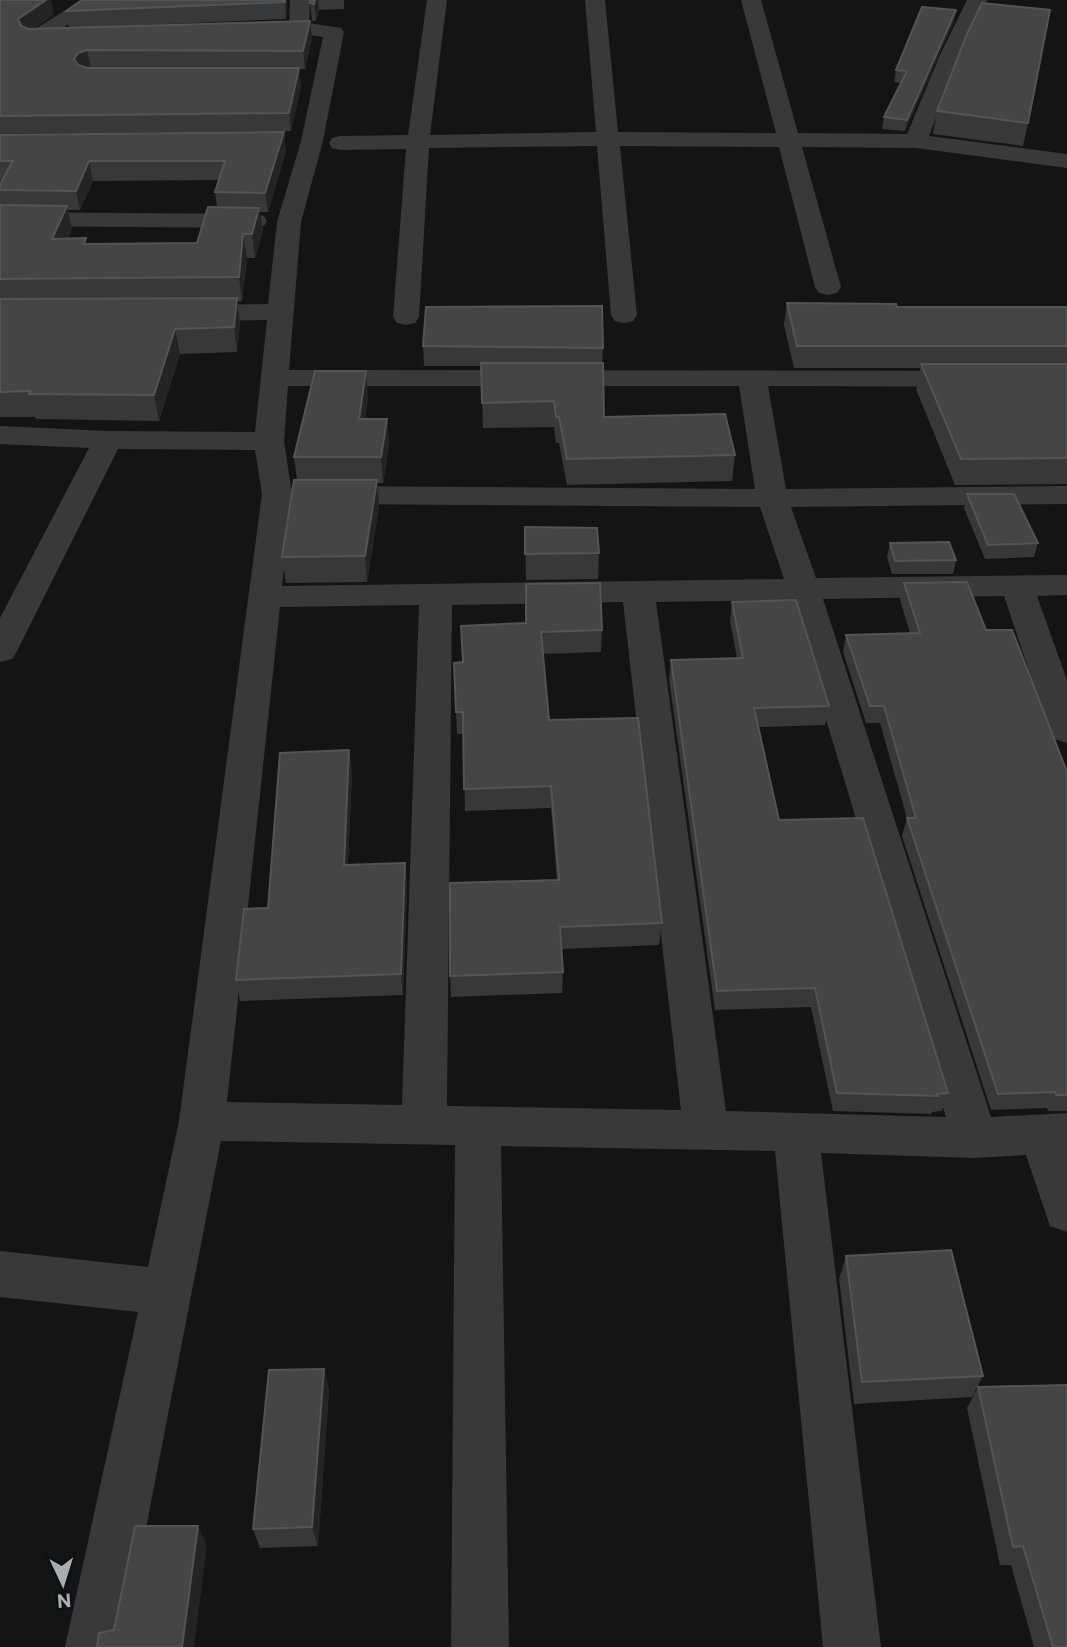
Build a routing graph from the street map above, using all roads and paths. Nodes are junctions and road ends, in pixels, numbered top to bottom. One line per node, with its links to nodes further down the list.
1 (300, 0): 11 (street)
2 (437, 0): 12 (street)
3 (595, 0): 9 (street)
4 (751, 0): 10 (street)
5 (977, 0): 13 (street)
6 (88, 4): 7 (street); 8 (street)
7 (46, 5)
8 (75, 37)
9 (608, 139): 10 (street); 12 (street); 22 (street)
10 (790, 139): 13 (street); 19 (street)
11 (312, 141): 14 (street); 18 (street)
12 (418, 141): 15 (street); 23 (street)
13 (916, 141): 16 (street)
14 (285, 142)
15 (340, 142)
16 (1067, 161)
17 (0, 219): 18 (street)
18 (289, 222): 21 (street)
19 (828, 287)
20 (167, 313): 21 (street)
21 (279, 313): 25 (street)
22 (624, 315)
23 (406, 317)
24 (752, 378): 25 (street); 26 (street); 32 (street)
25 (276, 379): 29 (street)
26 (1067, 379)
27 (0, 435): 28 (street)
28 (108, 440): 29 (street); 39 (street)
29 (269, 441): 30 (street)
30 (277, 494): 32 (street); 38 (street)
31 (1067, 495): 32 (street)
32 (772, 498): 34 (street)
33 (1067, 585): 35 (street)
34 (803, 587): 35 (street); 36 (street); 47 (street)
35 (1017, 587): 40 (street)
36 (638, 592): 37 (street); 44 (street)
37 (436, 594): 38 (street); 42 (street)
38 (266, 597): 41 (street)
39 (0, 651)
40 (1067, 730)
41 (202, 1122): 42 (street); 50 (street)
42 (424, 1125): 43 (street)
43 (478, 1126): 44 (street); 52 (street)
44 (706, 1130): 45 (street)
45 (796, 1132): 47 (street); 53 (street)
46 (1054, 1134): 47 (street); 48 (street)
47 (975, 1138)
48 (1067, 1212)
49 (0, 1273): 50 (street)
50 (165, 1292): 51 (street)
51 (94, 1647)
52 (480, 1647)
53 (852, 1647)

